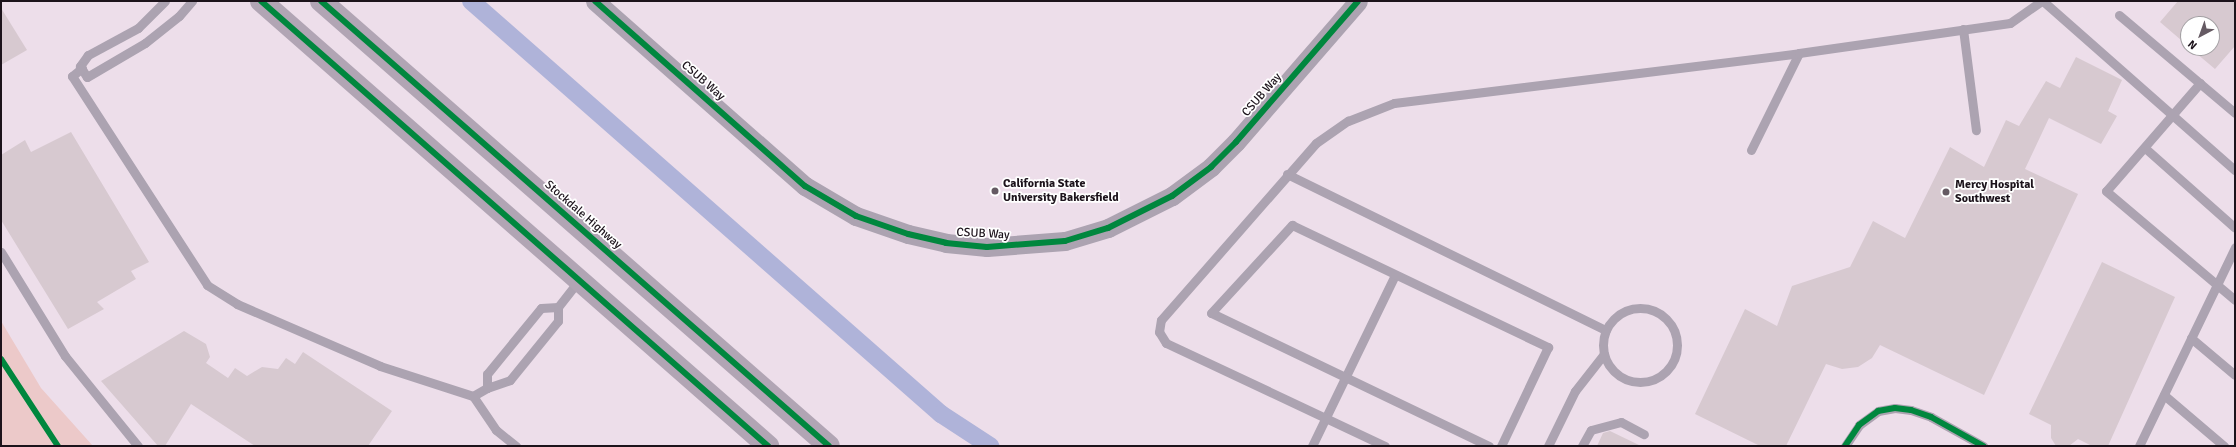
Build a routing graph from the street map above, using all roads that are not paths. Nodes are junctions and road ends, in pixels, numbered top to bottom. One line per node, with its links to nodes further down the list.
1 (165, 1): 11 (lane)
2 (192, 1): 11 (lane)
3 (261, 1): 24 (main road)
4 (321, 1): 42 (main road, Stockdale Highway)
5 (595, 1): 6 (street, CSUB Way)
6 (1358, 1)
7 (2042, 1): 9 (lane); 14 (lane)
8 (2119, 15): 12 (lane)
9 (1963, 29): 10 (lane); 15 (lane)
10 (1799, 53): 17 (lane); 19 (lane)
11 (82, 68): 35 (lane)
12 (2200, 83): 13 (lane); 14 (lane)
13 (2235, 113)
14 (2173, 116): 16 (lane); 18 (lane)
15 (1976, 130)
16 (2145, 148): 20 (lane); 25 (lane)
17 (1751, 150)
18 (2235, 170)
19 (1287, 174): 28 (lane); 36 (lane)
20 (2235, 228)
21 (2235, 248): 25 (lane)
22 (1, 252): 39 (lane)
23 (1395, 275): 32 (lane); 32 (lane); 46 (lane)
24 (579, 280): 27 (lane); 41 (main road)
25 (2217, 285): 26 (lane); 29 (lane)
26 (2235, 300)
27 (558, 307): 33 (lane); 33 (lane)
28 (1606, 330): 30 (lane); 30 (lane)
29 (2191, 338): 31 (lane); 34 (lane)
30 (1604, 354): 47 (lane)
31 (2235, 375)
32 (1345, 378): 36 (lane); 45 (lane)
33 (487, 388): 35 (lane)
34 (2164, 395): 51 (lane); 52 (lane)
35 (473, 396): 40 (lane)
36 (1326, 418): 43 (lane); 44 (lane)
37 (1644, 434): 48 (lane)
38 (1972, 443): 49 (lane); 50 (lane)
39 (138, 446)
40 (516, 446)
41 (768, 446)
42 (829, 446)
43 (1312, 446)
44 (1386, 446)
45 (1489, 446)
46 (1501, 446)
47 (1548, 446)
48 (1582, 446)
49 (1845, 446)
50 (1983, 446)
51 (2139, 446)
52 (2224, 446)

